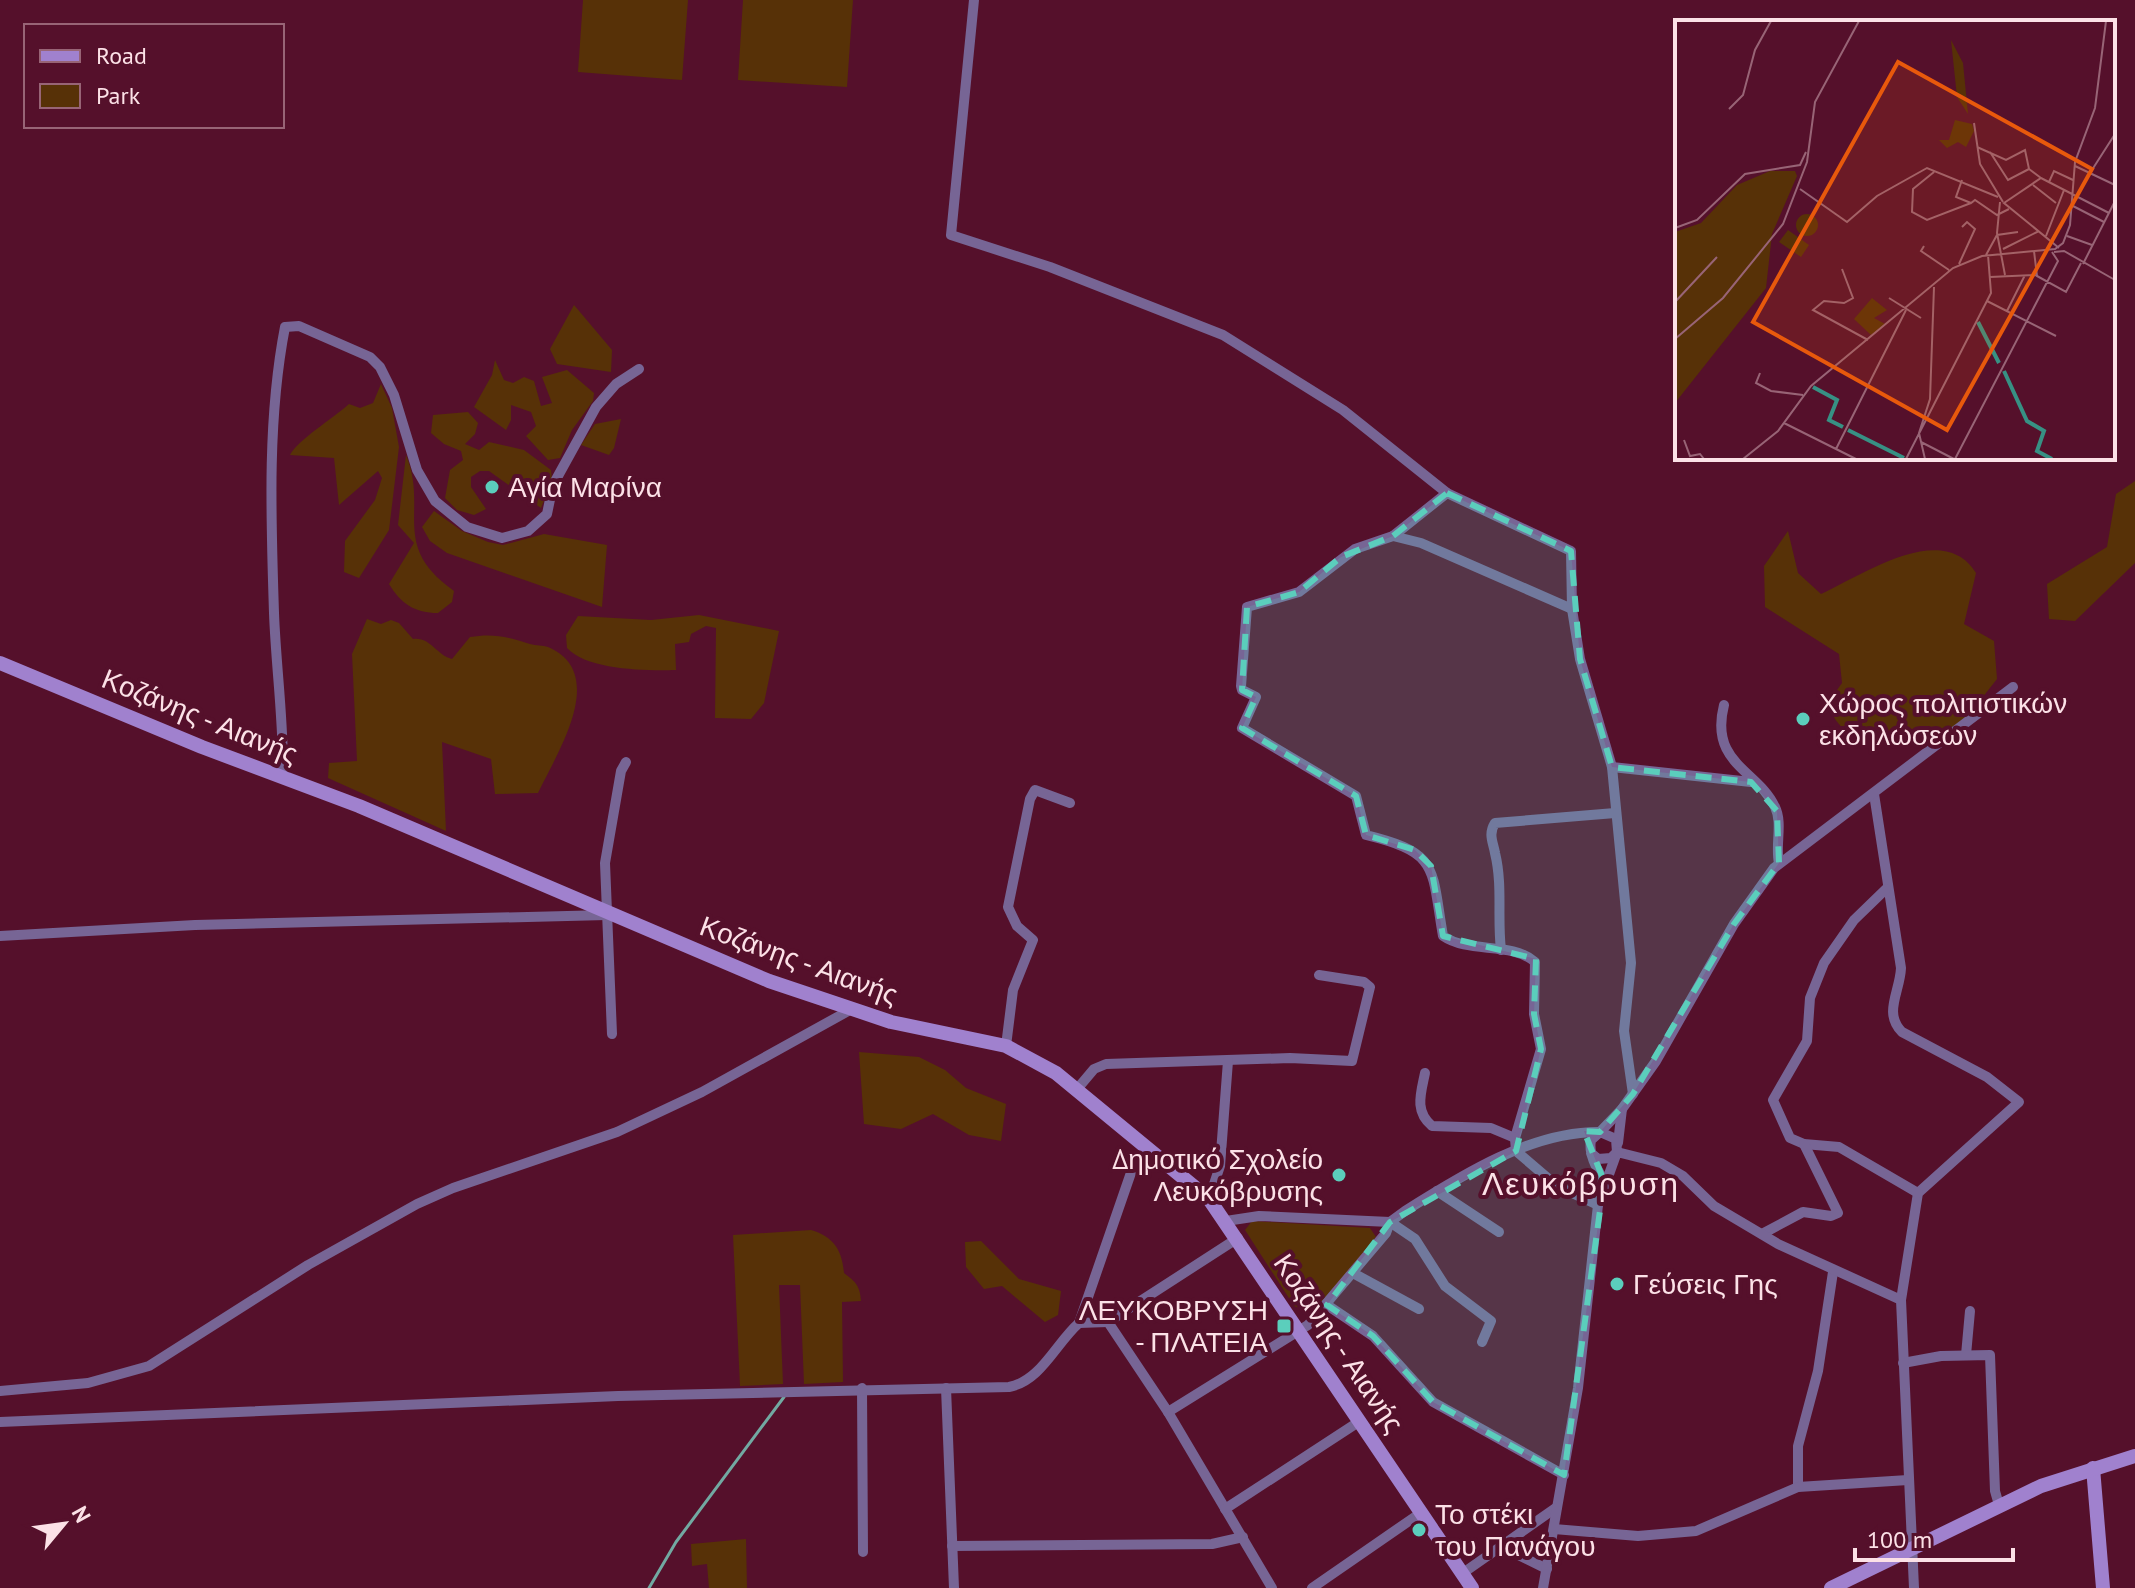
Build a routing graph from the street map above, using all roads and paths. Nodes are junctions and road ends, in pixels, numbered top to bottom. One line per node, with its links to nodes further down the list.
1 (974, 0): 3 (street)
2 (639, 369): 11 (street)
3 (1447, 493): 4 (street); 5 (street)
4 (1393, 536): 5 (street); 20 (street)
5 (1572, 609): 10 (street)
6 (0, 663): 11 (main road, Κοζάνης - Αιανής)
7 (2013, 687): 13 (street)
8 (1724, 705): 12 (street)
9 (626, 762): 18 (street)
10 (1612, 767): 12 (street); 15 (street)
11 (283, 778): 18 (main road, Κοζάνης - Αιανής)
12 (1751, 782): 16 (street)
13 (1874, 794): 16 (street); 17 (street)
14 (1070, 803): 24 (street)
15 (1615, 813): 20 (street); 28 (street)
16 (1779, 863): 28 (street)
17 (1886, 889): 33 (street); 40 (street)
18 (607, 915): 19 (street); 22 (main road, Κοζάνης - Αιανής); 23 (street)
19 (0, 936)
20 (1501, 950): 32 (street)
21 (1319, 975): 25 (street)
22 (850, 1010): 24 (main road, Κοζάνης - Αιανής); 62 (street)
23 (612, 1034)
24 (1006, 1046): 27 (main road, Κοζάνης - Αιανής)
25 (1228, 1061): 27 (street); 41 (street)
26 (1425, 1073): 32 (street)
27 (1078, 1088): 41 (main road, Κοζάνης - Αιανής)
28 (1633, 1094): 29 (street)
29 (1622, 1109): 31 (street); 34 (street)
30 (1585, 1132): 31 (street); 35 (street); 36 (street)
31 (1600, 1132): 34 (street); 36 (street)
32 (1515, 1138): 35 (street)
33 (1804, 1144): 40 (street); 46 (street)
34 (1617, 1147): 36 (street); 38 (street); 46 (street)
35 (1516, 1151): 39 (street); 42 (street)
36 (1591, 1151): 38 (street)
37 (1134, 1164): 55 (street)
38 (1604, 1181): 42 (street)
39 (1437, 1191): 44 (street); 45 (street)
40 (1918, 1193): 50 (street)
41 (1209, 1199): 43 (main road, Κοζάνης - Αιανής)
42 (1598, 1205): 68 (street)
43 (1226, 1221): 44 (street); 47 (main road, Κοζάνης - Αιανής)
44 (1390, 1222): 49 (street); 57 (street)
45 (1499, 1232)
46 (1762, 1234): 48 (street)
47 (1238, 1238): 54 (street); 56 (main road, Κοζάνης - Αιανής)
48 (1833, 1272): 50 (street); 70 (street)
49 (1353, 1273): 51 (street); 52 (street)
50 (1901, 1300): 59 (street)
51 (1327, 1305): 56 (street); 68 (street)
52 (1419, 1309)
53 (1970, 1311): 58 (street)
54 (1108, 1322): 55 (street); 63 (street)
55 (1079, 1323): 61 (street)
56 (1299, 1331): 63 (street); 64 (main road, Κοζάνης - Αιανής)
57 (1482, 1342)
58 (1966, 1355): 59 (street); 71 (street)
59 (1903, 1363): 69 (street)
60 (862, 1388): 61 (street); 65 (street); 80 (street)
61 (946, 1388): 77 (street)
62 (0, 1391)
63 (1168, 1412): 73 (street)
64 (1360, 1421): 73 (street); 74 (main road, Κοζάνης - Αιανής)
65 (0, 1422)
66 (2135, 1456): 67 (main road)
67 (2093, 1468): 71 (main road); 90 (main road)
68 (1564, 1475): 72 (street)
69 (1908, 1480): 70 (street); 78 (street)
70 (1798, 1487): 75 (street)
71 (1999, 1505): 78 (main road)
72 (1557, 1507): 75 (street); 79 (street)
73 (1225, 1509): 76 (street)
74 (1422, 1512): 82 (main road, Κοζάνης - Αιανής); 86 (street)
75 (1554, 1529): 81 (street)
76 (1243, 1537): 77 (street); 85 (street)
77 (952, 1546): 84 (street)
78 (1913, 1547): 83 (main road); 89 (street)
79 (1504, 1548): 81 (street); 82 (street)
80 (863, 1552)
81 (1547, 1569): 88 (street)
82 (1463, 1573): 87 (main road, Κοζάνης - Αιανής)
83 (1835, 1587)
84 (954, 1588)
85 (1272, 1588)
86 (1312, 1588)
87 (1472, 1588)
88 (1543, 1588)
89 (1914, 1588)
90 (2103, 1588)

